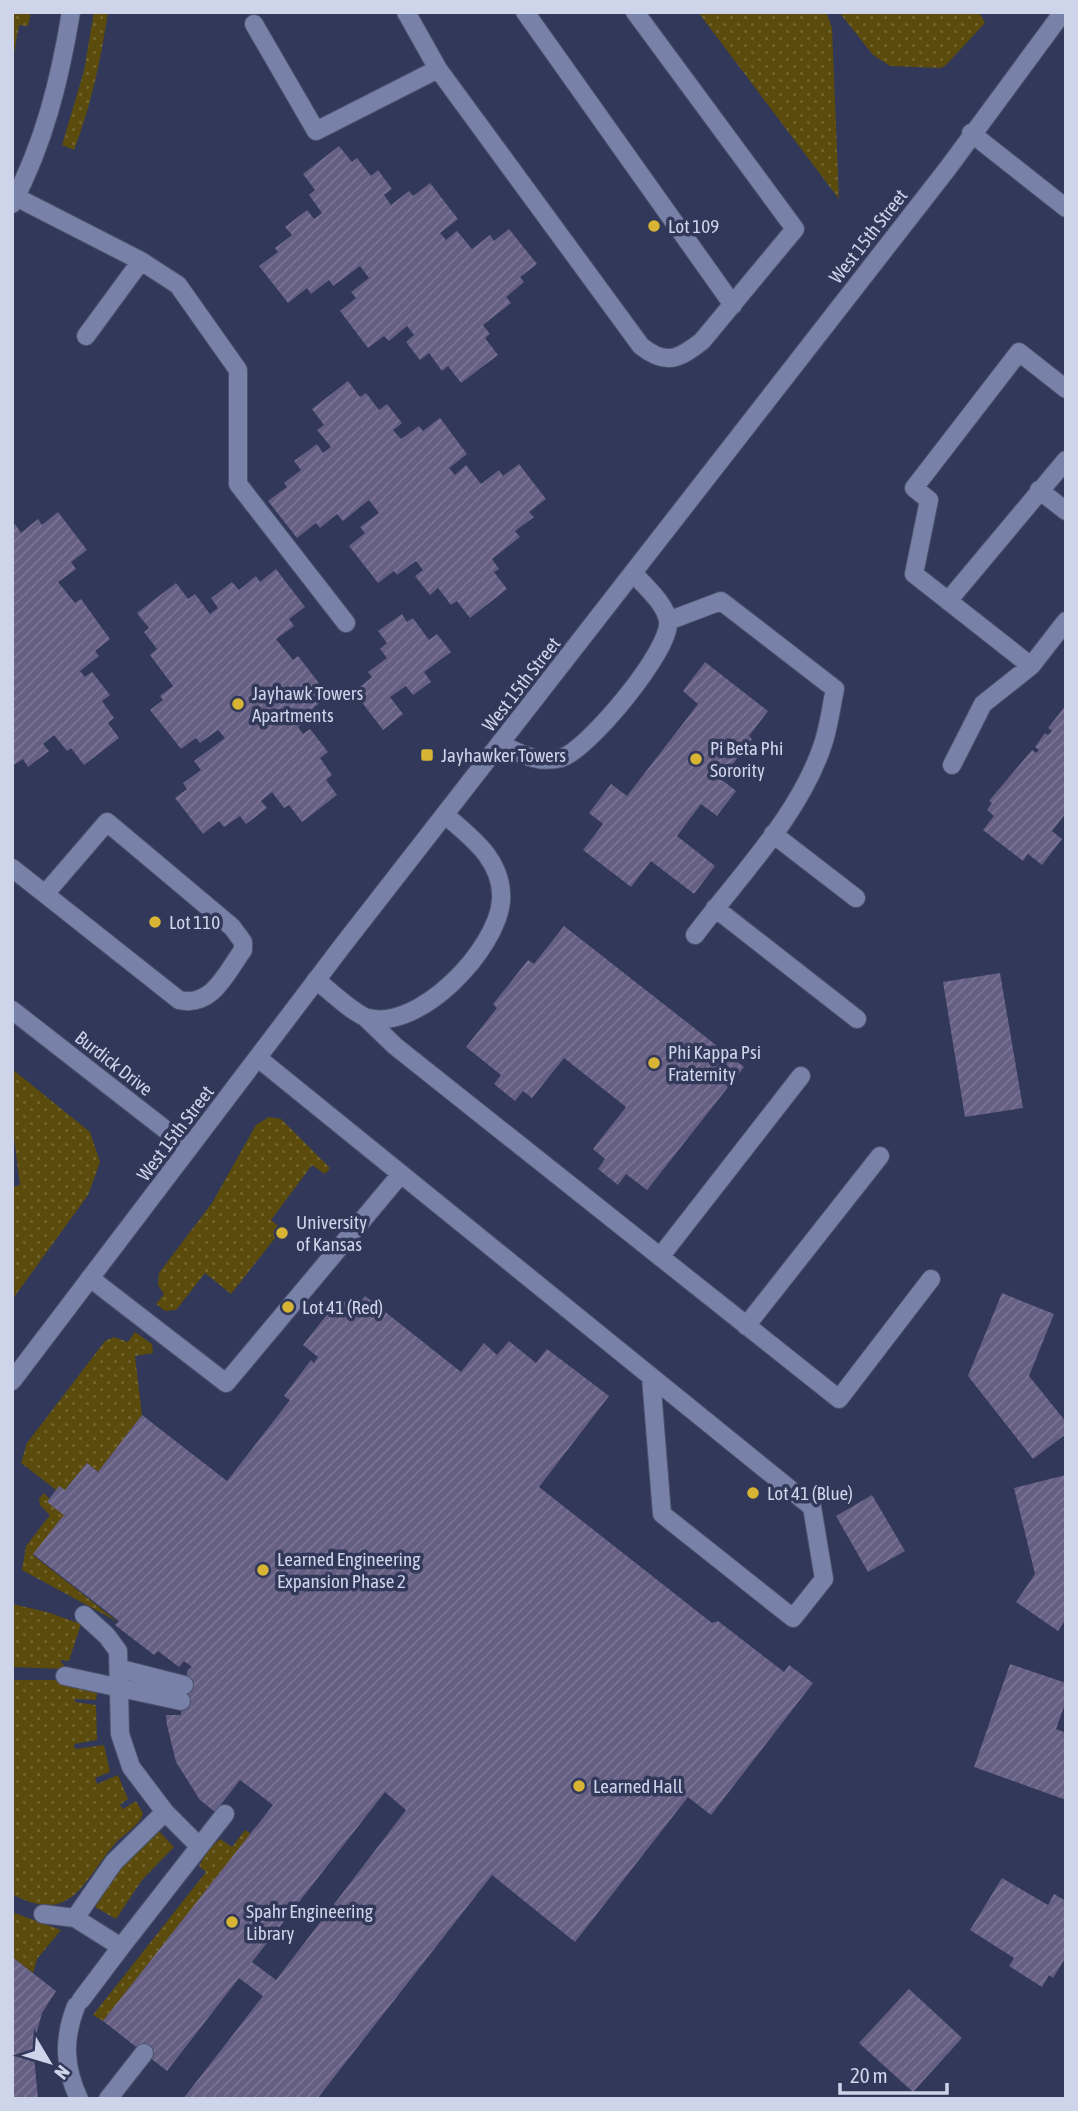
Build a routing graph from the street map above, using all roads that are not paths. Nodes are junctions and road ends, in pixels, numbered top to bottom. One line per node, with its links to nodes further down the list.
1 (71, 12): 9 (street)
2 (406, 12): 7 (street)
3 (525, 12): 12 (street)
4 (635, 12): 12 (street)
5 (1063, 12): 8 (street, West 15th Street)
6 (254, 24): 7 (street)
7 (438, 69): 12 (street)
8 (971, 133): 10 (street); 18 (street, West 15th Street)
9 (14, 201): 11 (street)
10 (1066, 208)
11 (141, 261): 13 (street); 22 (street)
12 (733, 305)
13 (86, 336)
14 (1066, 389): 19 (street)
15 (1066, 460): 16 (street)
16 (1039, 490): 17 (street); 19 (street)
17 (1066, 511)
18 (633, 573): 20 (street); 24 (street, West 15th Street)
19 (948, 601): 23 (street)
20 (668, 621): 24 (street); 27 (street)
21 (1066, 621): 23 (street)
22 (346, 623)
23 (1031, 666): 25 (street)
24 (500, 744): 26 (street, West 15th Street)
25 (952, 765)
26 (445, 815): 33 (street, West 15th Street); 35 (street)
27 (773, 834): 30 (street); 31 (street)
28 (12, 868): 29 (street)
29 (45, 894): 29 (street)
30 (856, 898)
31 (715, 908): 32 (street); 36 (street)
32 (695, 934)
33 (316, 981): 35 (street); 37 (street, West 15th Street)
34 (12, 1010): 39 (street, Burdick Drive)
35 (366, 1018): 42 (street)
36 (858, 1019)
37 (258, 1058): 39 (street, West 15th Street); 41 (street)
38 (801, 1076): 42 (street)
39 (189, 1148): 43 (street, West 15th Street)
40 (880, 1156): 45 (street)
41 (401, 1174): 43 (street); 46 (street)
42 (660, 1257): 45 (street)
43 (90, 1278): 47 (street, West 15th Street)
44 (931, 1279): 45 (street)
45 (746, 1326)
46 (651, 1377): 46 (street)
47 (12, 1381)
48 (84, 1615): 50 (street)
49 (65, 1676): 50 (street)
50 (120, 1677): 51 (street); 52 (street)
51 (183, 1693)
52 (164, 1812): 54 (street); 56 (street)
53 (225, 1814): 54 (street)
54 (199, 1846): 57 (street)
55 (43, 1914): 56 (street)
56 (75, 1918): 57 (street)
57 (121, 1947): 59 (street)
58 (144, 2053): 60 (street)
59 (79, 2099)
60 (108, 2099)

